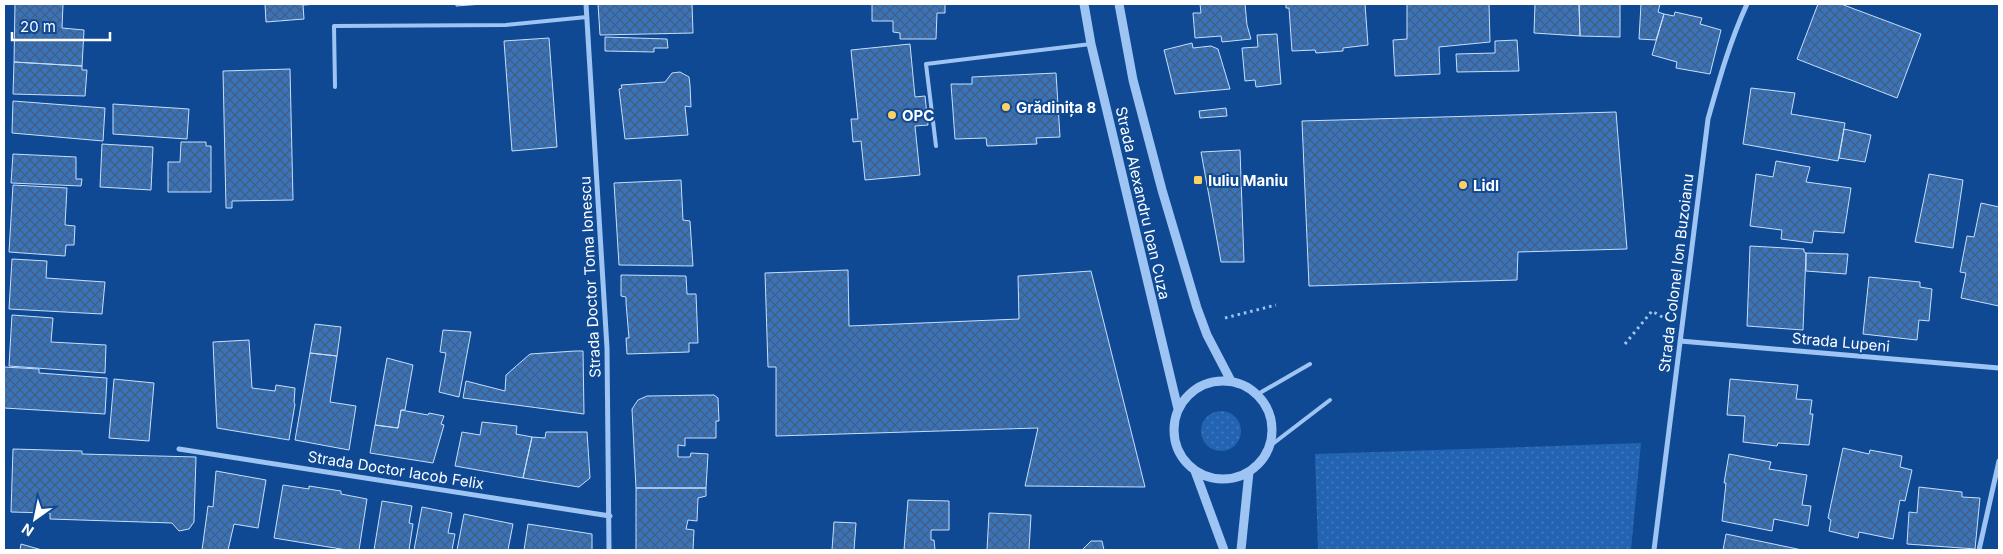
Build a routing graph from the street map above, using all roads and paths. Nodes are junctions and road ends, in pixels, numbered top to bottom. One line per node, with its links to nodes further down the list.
1 (586, 4): 5 (street, Strada Doctor Toma Ionescu)
2 (1084, 4): 6 (street, Strada Alexandru Ioan Cuza)
3 (1119, 4): 16 (street, Strada Alexandru Ioan Cuza)
4 (1747, 4): 11 (street, Strada Colonel Ion Buzoianu)
5 (587, 17): 7 (lane); 25 (street, Strada Doctor Toma Ionescu)
6 (1090, 44): 8 (lane); 19 (street, Strada Alexandru Ioan Cuza)
7 (335, 87)
8 (936, 146)
9 (1276, 306): 10 (path)
10 (1225, 318)
11 (1682, 329): 12 (street, Strada Colonel Ion Buzoianu); 13 (path)
12 (1680, 341): 15 (street, Strada Lupeni); 29 (street, Strada Colonel Ion Buzoianu)
13 (1625, 344)
14 (1310, 364): 17 (lane)
15 (1999, 368)
16 (1231, 381): 17 (street); 19 (street, Strada Alexandru Ioan Cuza)
17 (1258, 394): 20 (street)
18 (1330, 400): 20 (lane)
19 (1178, 409): 23 (street, Strada Alexandru Ioan Cuza)
20 (1270, 446): 24 (street)
21 (179, 449): 25 (street, Strada Doctor Iacob Felix)
22 (1999, 461): 30 (street)
23 (1195, 471): 24 (street); 27 (street, Strada Alexandru Ioan Cuza)
24 (1249, 472): 28 (street)
25 (610, 516): 26 (street, Strada Doctor Toma Ionescu)
26 (609, 550)
27 (1224, 550)
28 (1241, 550)
29 (1654, 550)
30 (1979, 550)

